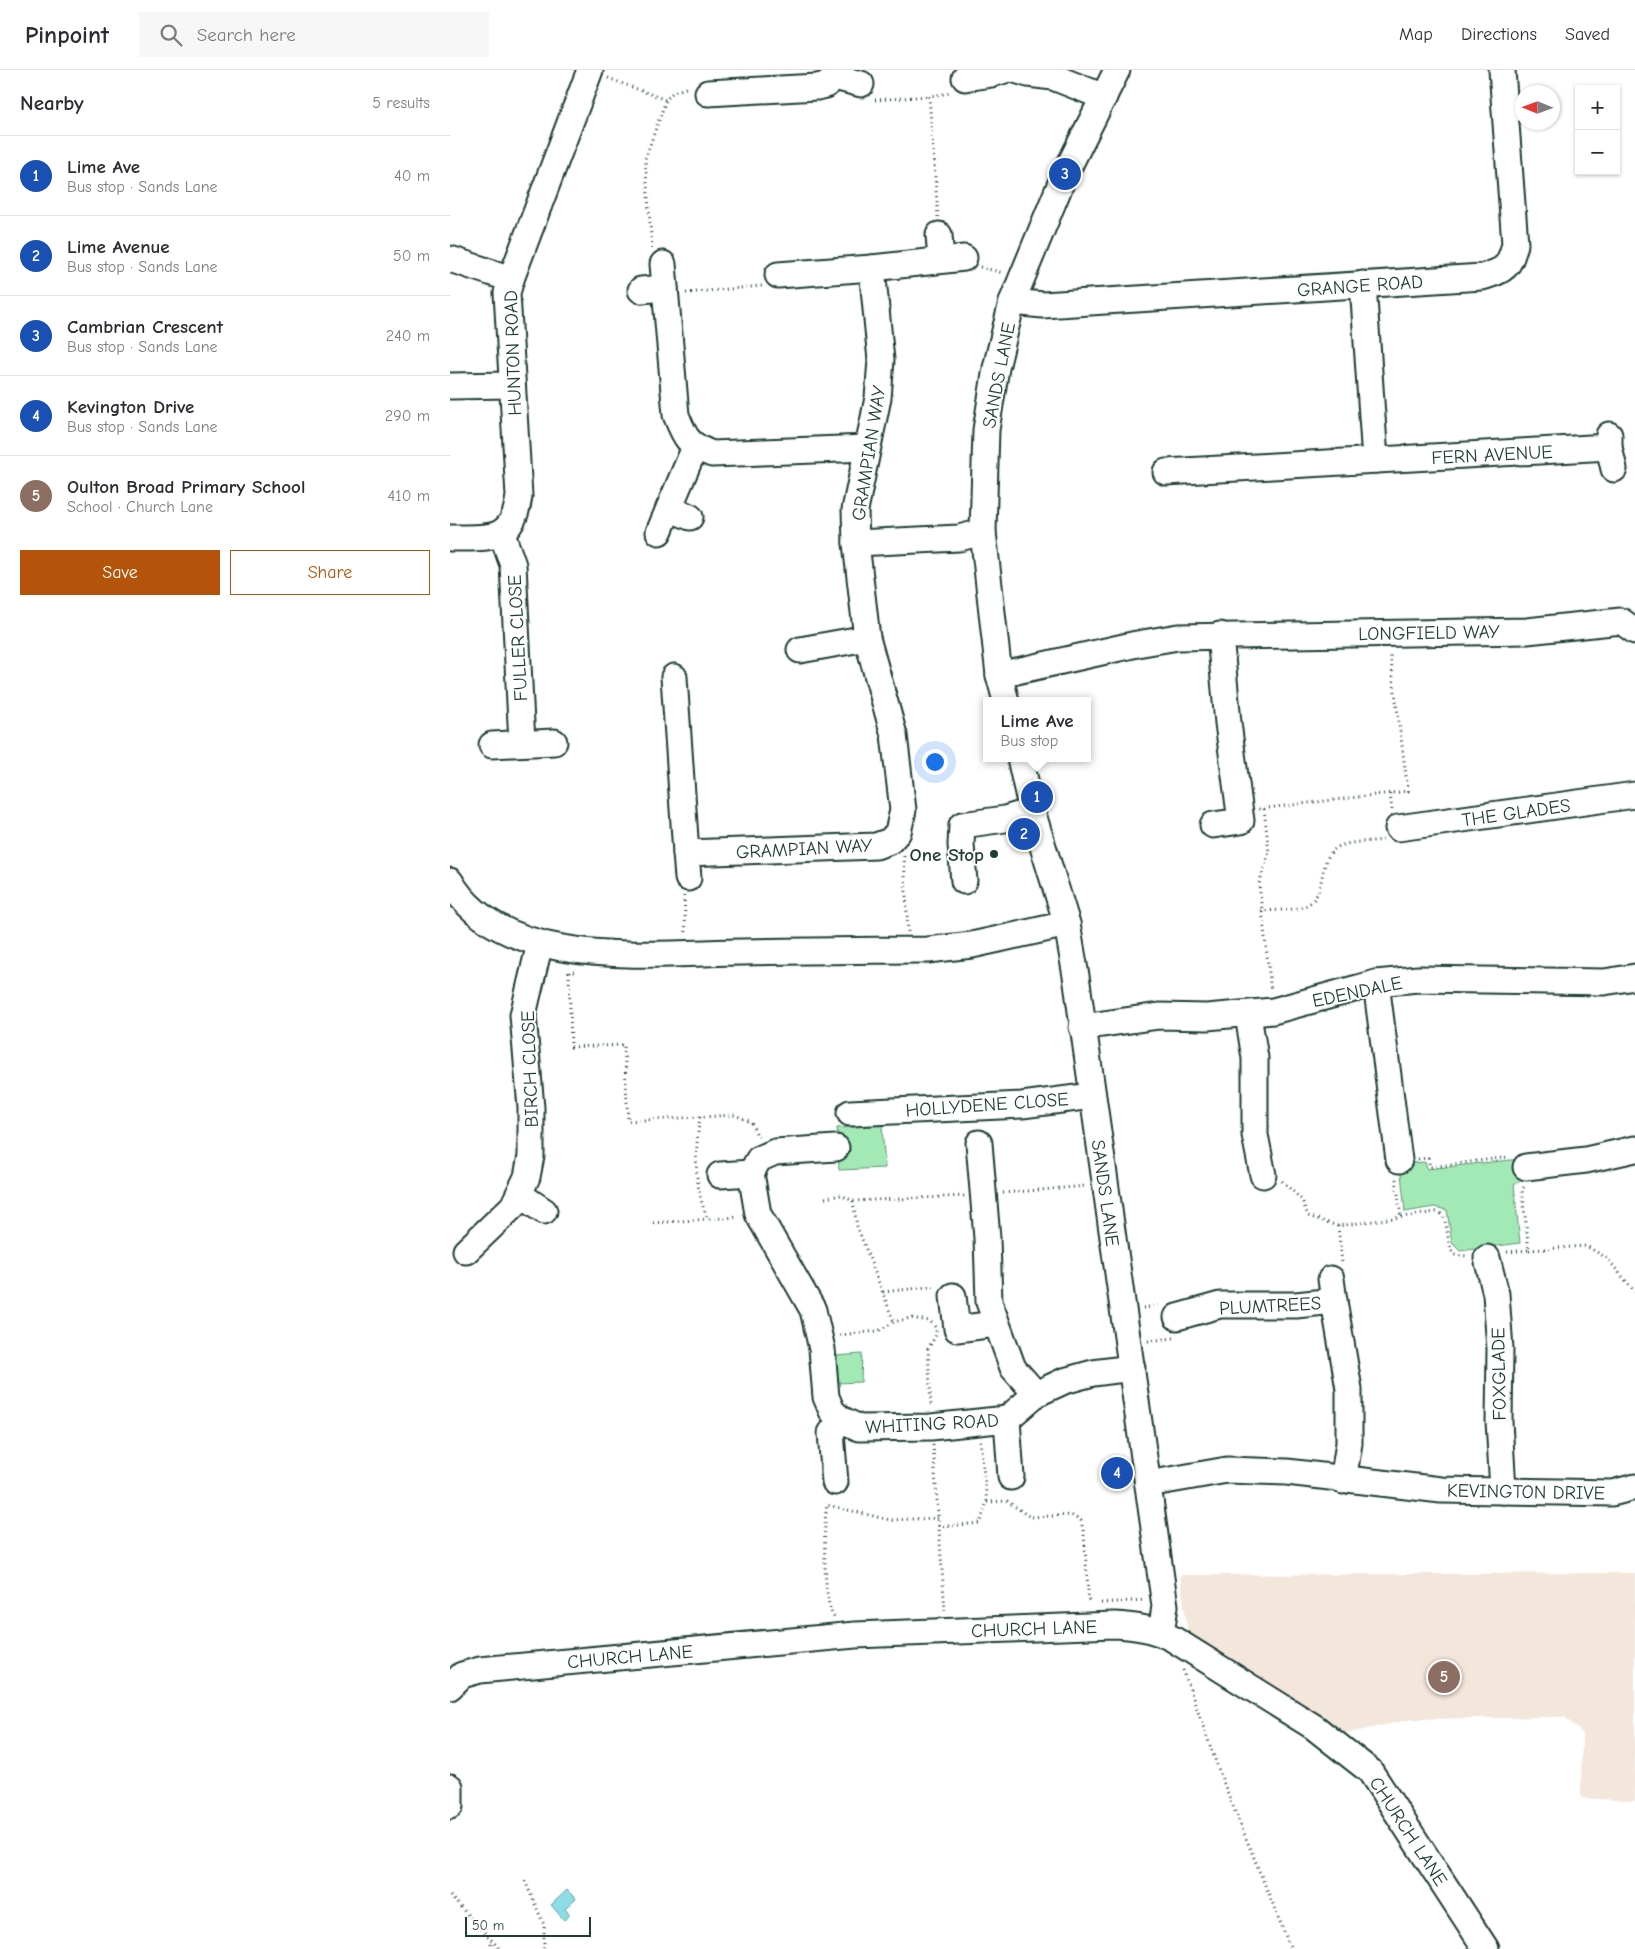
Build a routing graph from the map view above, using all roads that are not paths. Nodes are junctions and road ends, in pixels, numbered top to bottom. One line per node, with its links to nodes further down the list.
1 (1005, 70): 7 (street)
2 (1015, 70): 10 (street)
3 (1117, 70): 10 (street, SANDS LANE)
4 (1502, 70): 17 (street, GRANGE ROAD)
5 (590, 71): 15 (street, HUNTON ROAD)
6 (835, 73): 8 (street); 9 (street)
7 (965, 78)
8 (861, 84)
9 (718, 85)
10 (1104, 97): 18 (street, SANDS LANE)
11 (939, 235): 13 (street)
12 (450, 259): 15 (street)
13 (872, 268): 14 (street); 22 (street, GRAMPIAN WAY)
14 (778, 275)
15 (510, 279): 19 (street, HUNTON ROAD)
16 (658, 284): 21 (street)
17 (1363, 284): 18 (street, GRANGE ROAD); 24 (street)
18 (1016, 293): 27 (street, SANDS LANE)
19 (511, 384): 20 (street); 28 (street, HUNTON ROAD)
20 (450, 386)
21 (695, 447): 22 (street); 26 (street)
22 (867, 448): 30 (street, GRAMPIAN WAY)
23 (1610, 450): 24 (street, FERN AVENUE)
24 (1375, 460): 25 (street, FERN AVENUE)
25 (1166, 472)
26 (659, 532)
27 (983, 532): 30 (street); 35 (street, SANDS LANE)
28 (502, 534): 29 (street); 39 (street, FULLER CLOSE)
29 (450, 538)
30 (856, 543): 33 (street, GRAMPIAN WAY)
31 (1635, 631): 32 (street, LONGFIELD WAY)
32 (1220, 635): 35 (street, LONGFIELD WAY); 44 (street)
33 (867, 638): 34 (street); 36 (street, GRAMPIAN WAY)
34 (800, 650)
35 (999, 675): 37 (street, SANDS LANE)
36 (682, 691)
37 (1005, 697)
38 (554, 742): 39 (street)
39 (522, 743): 40 (street)
40 (492, 745)
41 (1021, 762): 43 (street, SANDS LANE)
42 (1635, 796): 45 (street, THE GLADES)
43 (1032, 811): 47 (street); 48 (street, SANDS LANE)
44 (1213, 825)
45 (1398, 828)
46 (450, 881): 49 (street)
47 (964, 881)
48 (1067, 924): 49 (street); 53 (street, SANDS LANE)
49 (540, 943): 64 (street, BIRCH CLOSE)
50 (1635, 978): 51 (street, EDENDALE)
51 (1376, 983): 52 (street, EDENDALE); 59 (street)
52 (1248, 1015): 53 (street, EDENDALE); 63 (street)
53 (1082, 1027): 54 (street, SANDS LANE)
54 (1092, 1096): 55 (street, HOLLYDENE CLOSE); 71 (street, SANDS LANE)
55 (850, 1113)
56 (979, 1143): 70 (street)
57 (836, 1148): 60 (street)
58 (1635, 1149): 61 (street)
59 (1398, 1160)
60 (755, 1166): 62 (street); 73 (street, WHITING ROAD)
61 (1526, 1167)
62 (720, 1175)
63 (1263, 1175)
64 (520, 1196): 65 (street); 66 (street, BIRCH CLOSE)
65 (544, 1211)
66 (466, 1251)
67 (1487, 1258): 80 (street, FOXGLADE)
68 (954, 1296): 70 (street)
69 (1177, 1317): 76 (street, PLUMTREES)
70 (995, 1324): 72 (street)
71 (1132, 1368): 72 (street, WHITING ROAD); 78 (street, SANDS LANE)
72 (1036, 1394): 74 (street, WHITING ROAD)
73 (841, 1419): 74 (street, WHITING ROAD); 77 (street, WHITING ROAD)
74 (1007, 1419): 75 (street)
75 (1011, 1477)
76 (1343, 1481): 78 (street, KEVINGTON DRIVE); 80 (street, KEVINGTON DRIVE)
77 (835, 1482)
78 (1148, 1484): 81 (street, SANDS LANE)
79 (1635, 1487): 80 (street, KEVINGTON DRIVE)
80 (1503, 1491)
81 (1167, 1636): 82 (street, CHURCH LANE); 85 (street, CHURCH LANE)
82 (450, 1687)
83 (450, 1787): 84 (street)
84 (450, 1806)
85 (1486, 1949)

